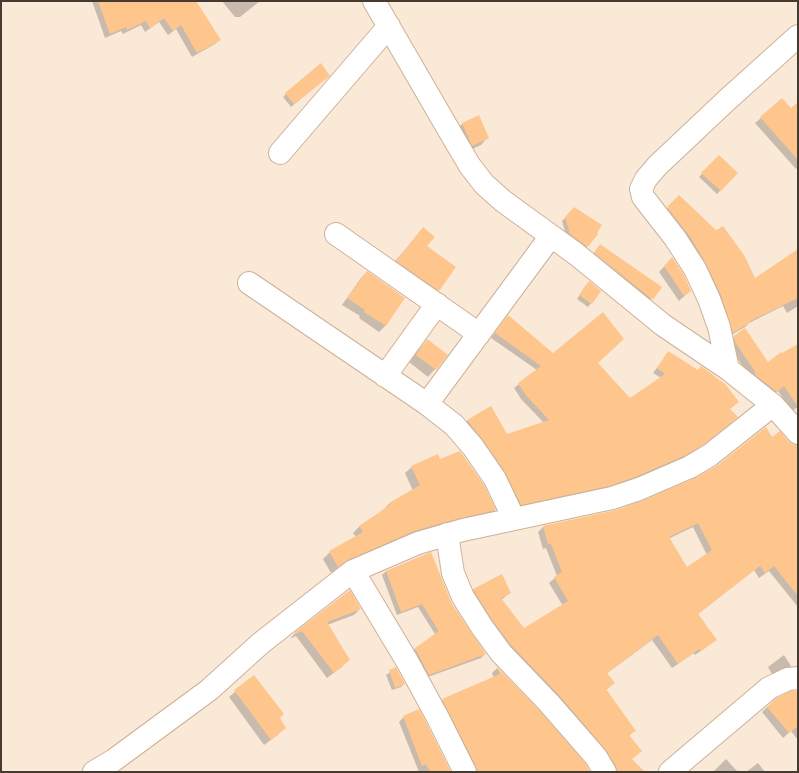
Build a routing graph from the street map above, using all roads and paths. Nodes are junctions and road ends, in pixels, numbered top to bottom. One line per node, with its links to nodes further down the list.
1 (374, 1): 2 (street)
2 (393, 33): 4 (street); 6 (street)
3 (798, 36): 10 (street)
4 (280, 154)
5 (336, 234): 8 (street)
6 (551, 236): 9 (street); 10 (street)
7 (249, 284): 11 (street)
8 (437, 304): 9 (street); 11 (street)
9 (479, 334): 12 (street)
10 (728, 369): 13 (street)
11 (385, 376): 12 (street)
12 (427, 404): 15 (street)
13 (773, 406): 14 (street); 15 (street)
14 (798, 433)
15 (514, 519): 16 (street)
16 (447, 534): 17 (street); 21 (street)
17 (353, 571): 19 (street); 20 (street)
18 (798, 678): 22 (street)
19 (94, 772)
20 (465, 772)
21 (605, 772)
22 (670, 772)

